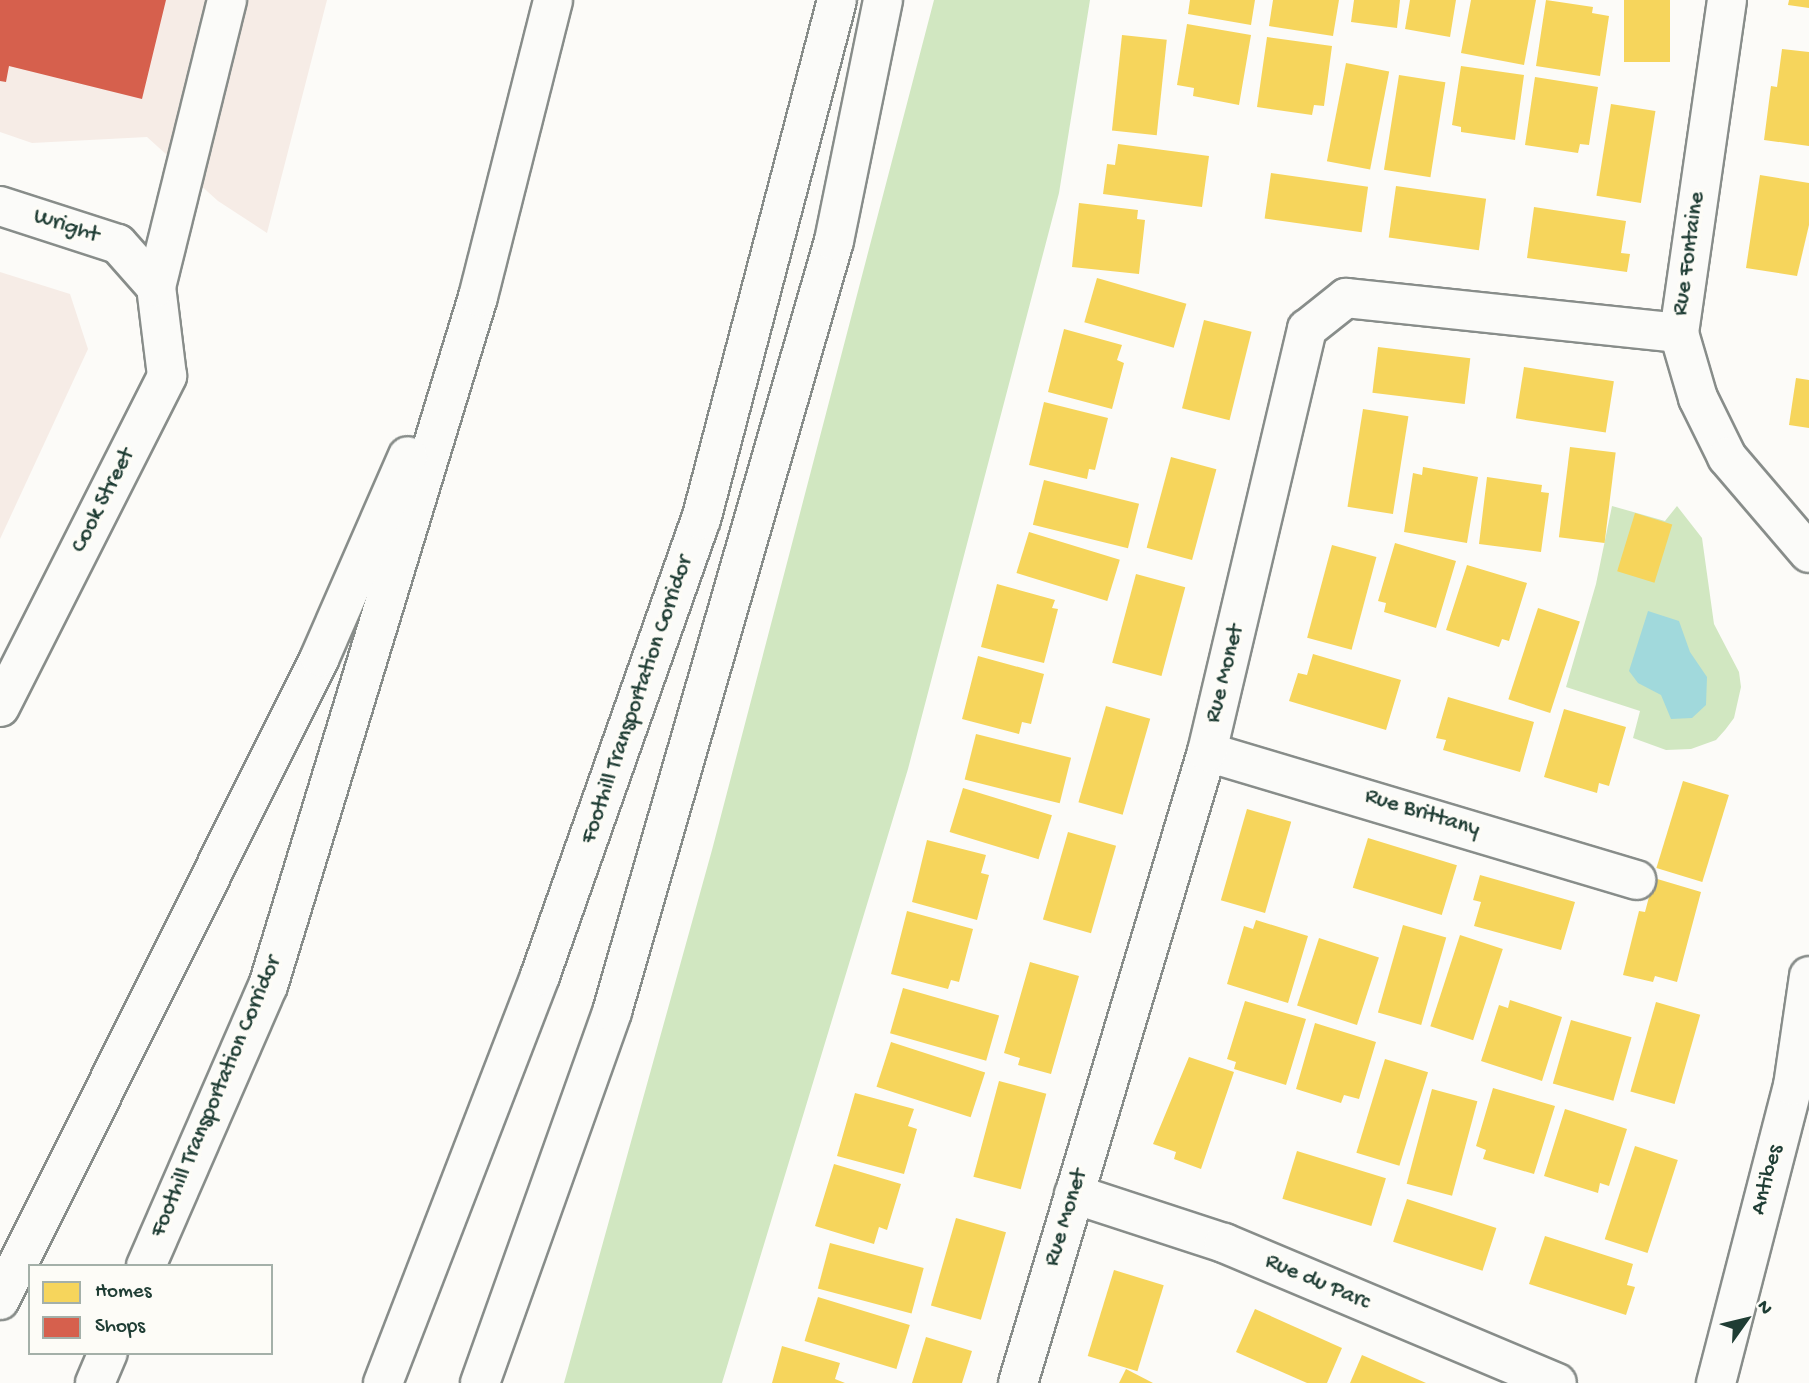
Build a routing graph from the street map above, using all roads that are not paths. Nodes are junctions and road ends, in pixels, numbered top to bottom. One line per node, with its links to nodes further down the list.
1 (227, 0): 7 (main road)
2 (553, 0): 8 (main road, Foothill Transportation Corridor)
3 (837, 0): 21 (main road, Foothill Transportation Corridor)
4 (883, 0): 22 (main road)
5 (1727, 0): 9 (main road, Rue Fontaine)
6 (0, 206): 7 (main road, Wright)
7 (156, 287): 11 (main road, Cook Street)
8 (478, 298): 17 (main road, Foothill Transportation Corridor); 18 (main road)
9 (1679, 333): 10 (main road, Rue Fontaine); 12 (main road, Rue Monet)
10 (1809, 553)
11 (0, 707)
12 (1206, 752): 13 (main road, Rue Brittany); 16 (main road, Rue Monet)
13 (1636, 880)
14 (1809, 976): 15 (main road, Antibes)
15 (1801, 1088): 25 (main road, Antibes)
16 (1074, 1194): 23 (main road, Rue Monet); 24 (main road, Rue du Parc)
17 (147, 1264)
18 (0, 1300)
19 (107, 1355): 20 (main road)
20 (95, 1383)
21 (383, 1383)
22 (480, 1383)
23 (1018, 1383)
24 (1557, 1383)
25 (1716, 1383)

